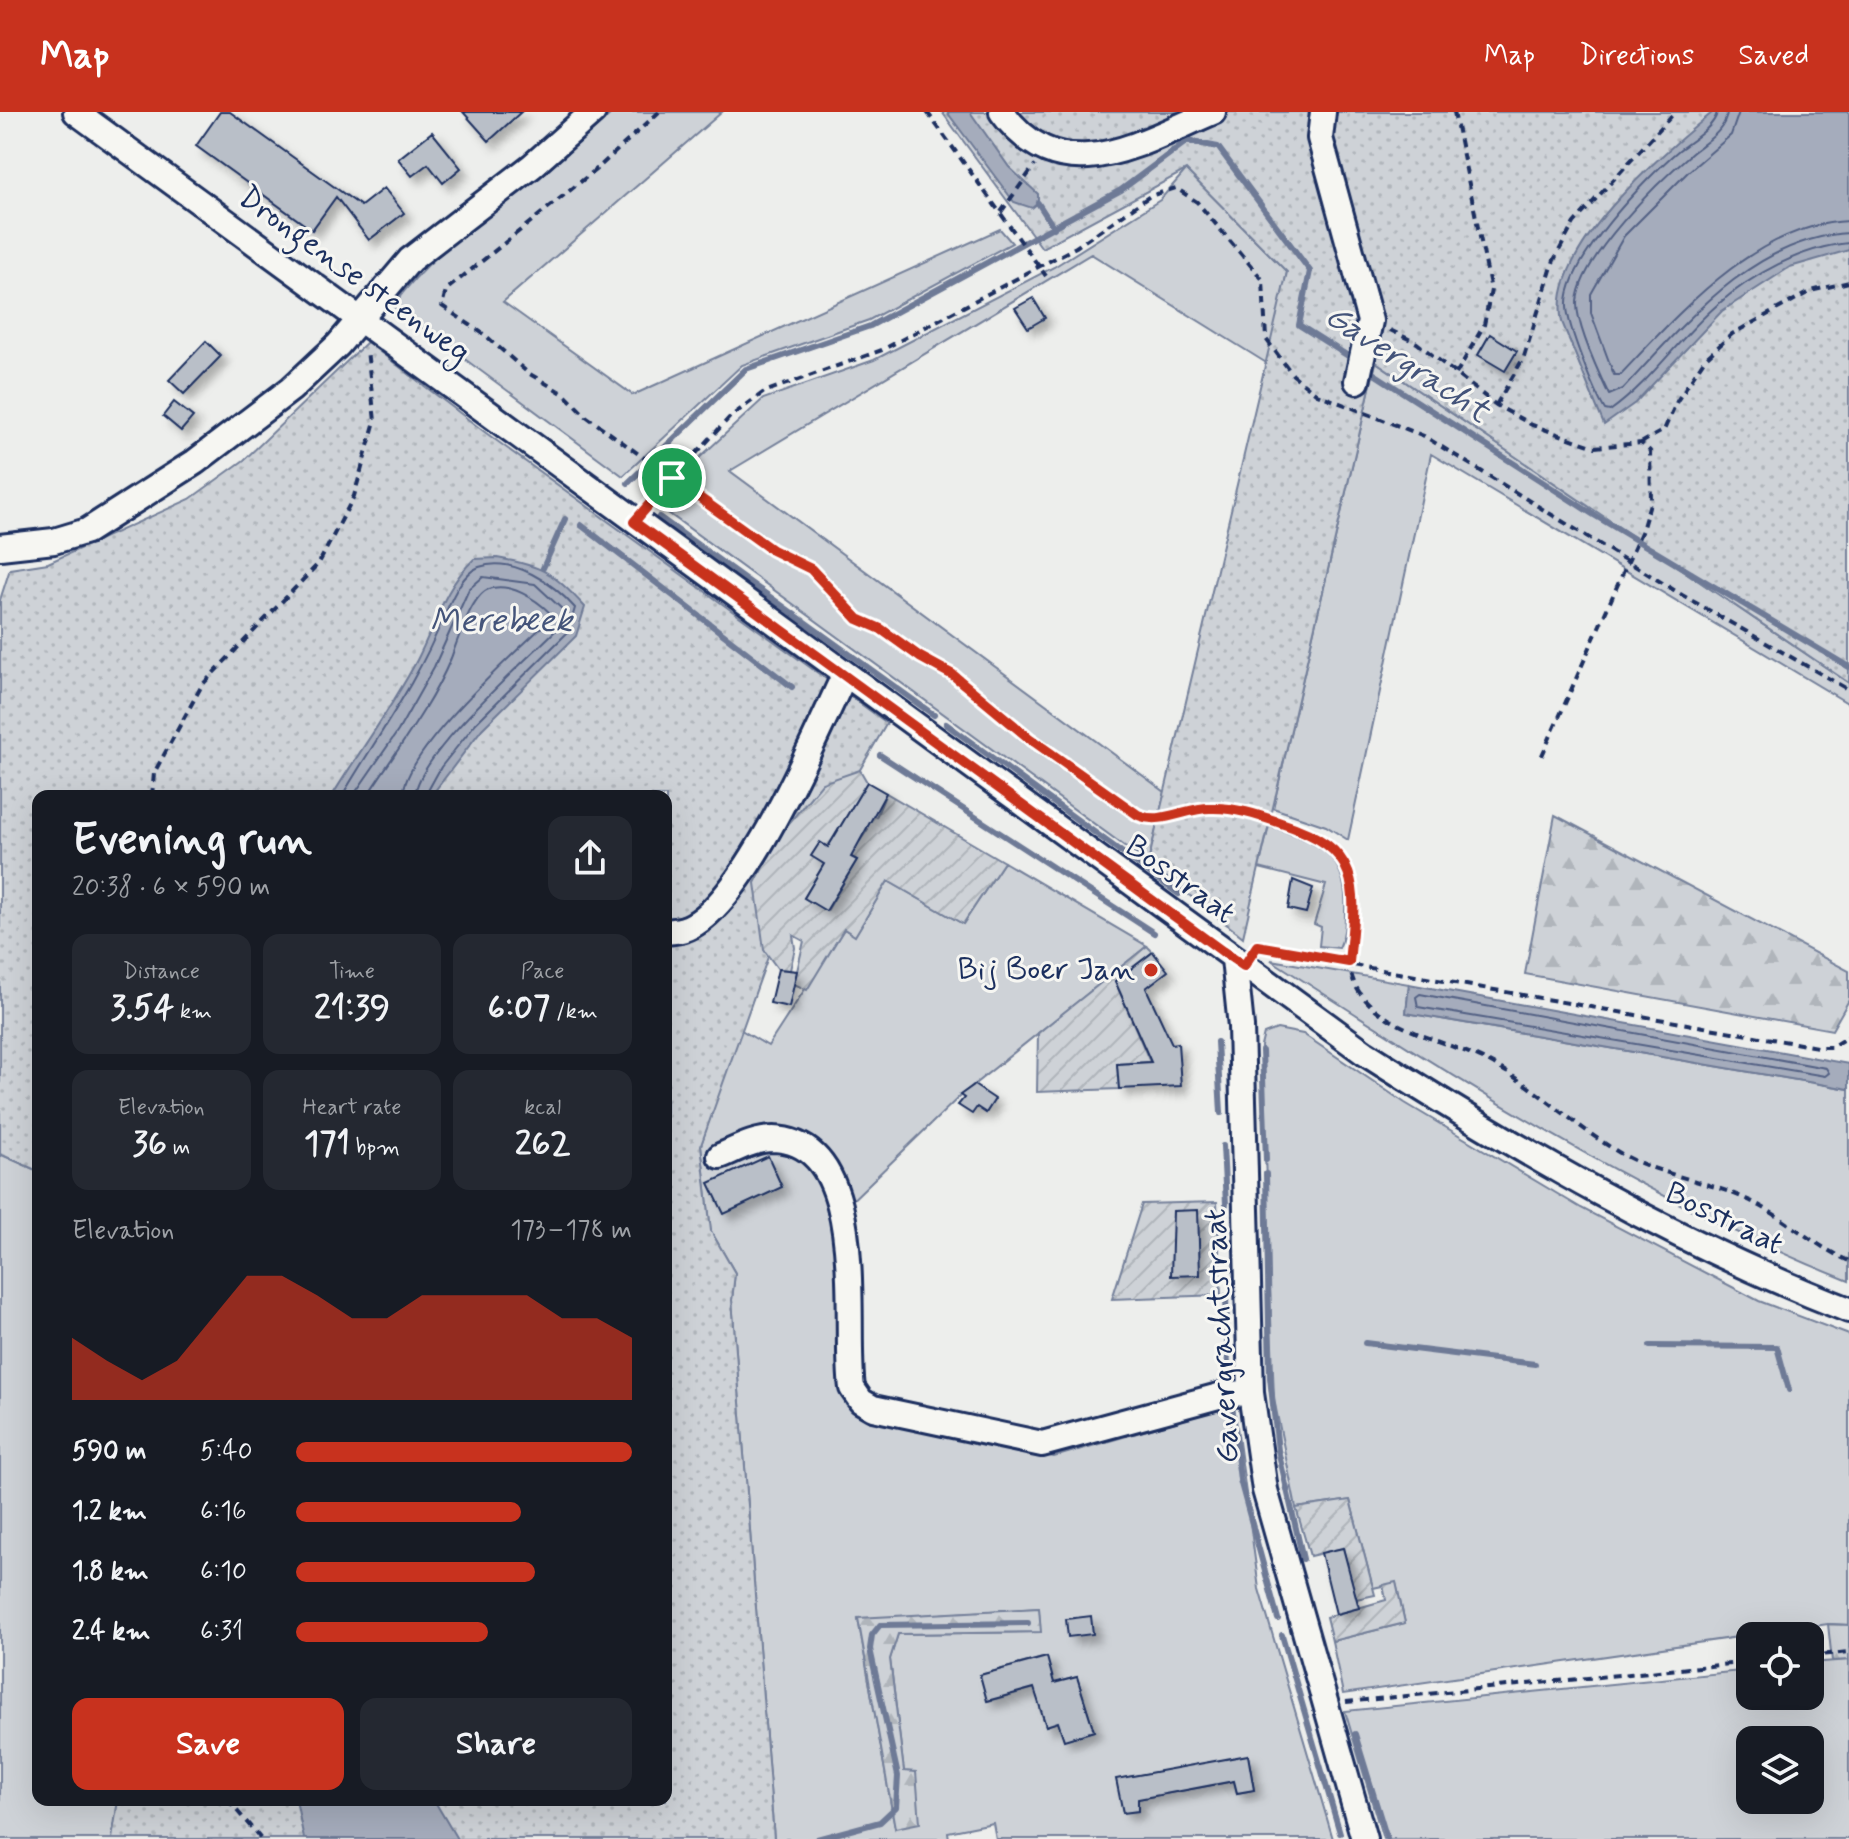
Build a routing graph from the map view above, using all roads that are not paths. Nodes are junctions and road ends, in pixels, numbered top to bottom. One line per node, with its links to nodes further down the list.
1 (76, 112): 6 (street, Drongense steenweg)
2 (593, 112): 6 (street)
3 (1002, 112): 4 (street)
4 (1213, 112)
5 (1323, 112): 7 (street)
6 (361, 318): 8 (street, Drongense steenweg); 9 (street)
7 (1357, 381)
8 (593, 491): 10 (street, Bosstraat)
9 (0, 547)
10 (844, 676): 11 (street); 12 (street, Bosstraat)
11 (672, 931)
12 (1239, 963): 14 (street, Bosstraat); 15 (street, Gavergrachtstraat)
13 (720, 1156): 15 (street)
14 (1849, 1310)
15 (1251, 1393): 16 (street, Gavergrachtstraat)
16 (1364, 1839)

